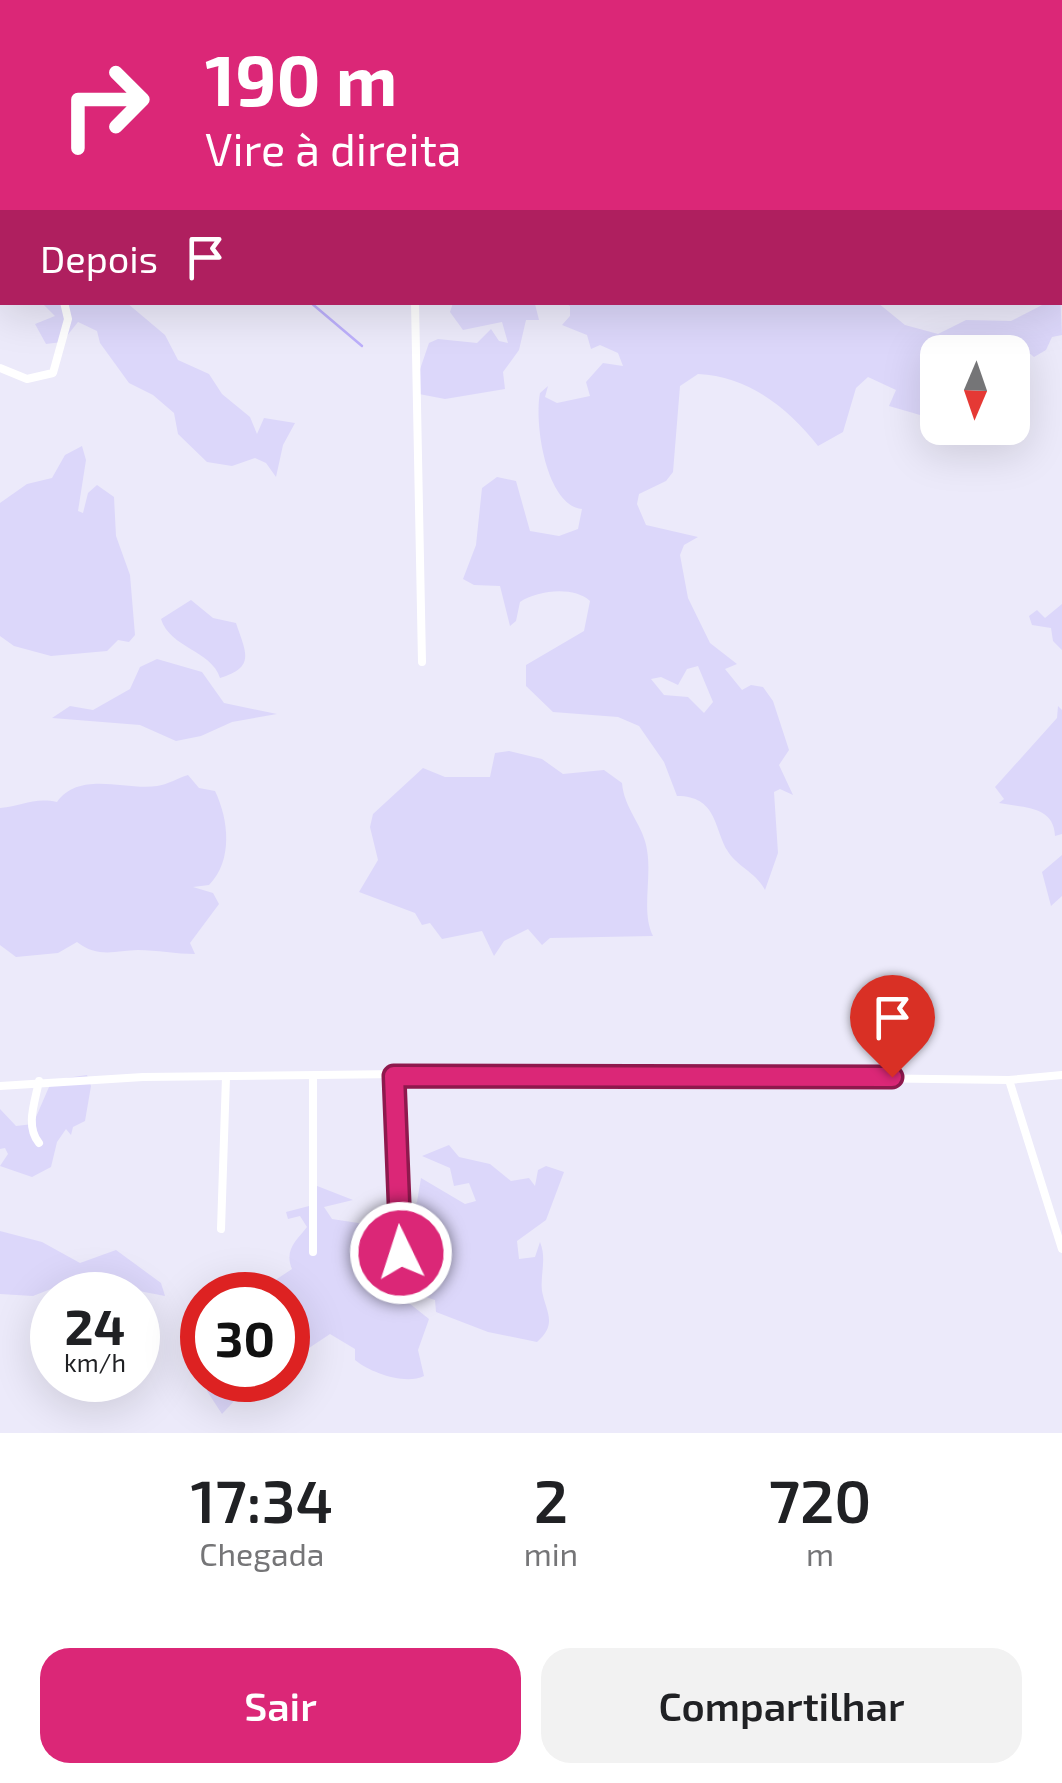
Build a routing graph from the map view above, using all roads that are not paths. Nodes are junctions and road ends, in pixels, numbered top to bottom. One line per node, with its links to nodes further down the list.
1 (65, 305): 3 (street)
2 (416, 305): 4 (street)
3 (0, 368)
4 (422, 662)
5 (1062, 1075): 9 (street)
6 (226, 1076): 8 (street); 10 (street); 13 (street)
7 (394, 1076): 8 (street); 9 (street); 16 (street)
8 (313, 1078): 15 (street)
9 (1010, 1080): 14 (street)
10 (39, 1082): 11 (street); 12 (street)
11 (0, 1086)
12 (40, 1143)
13 (220, 1229)
14 (1062, 1249)
15 (312, 1252)
16 (404, 1275)

